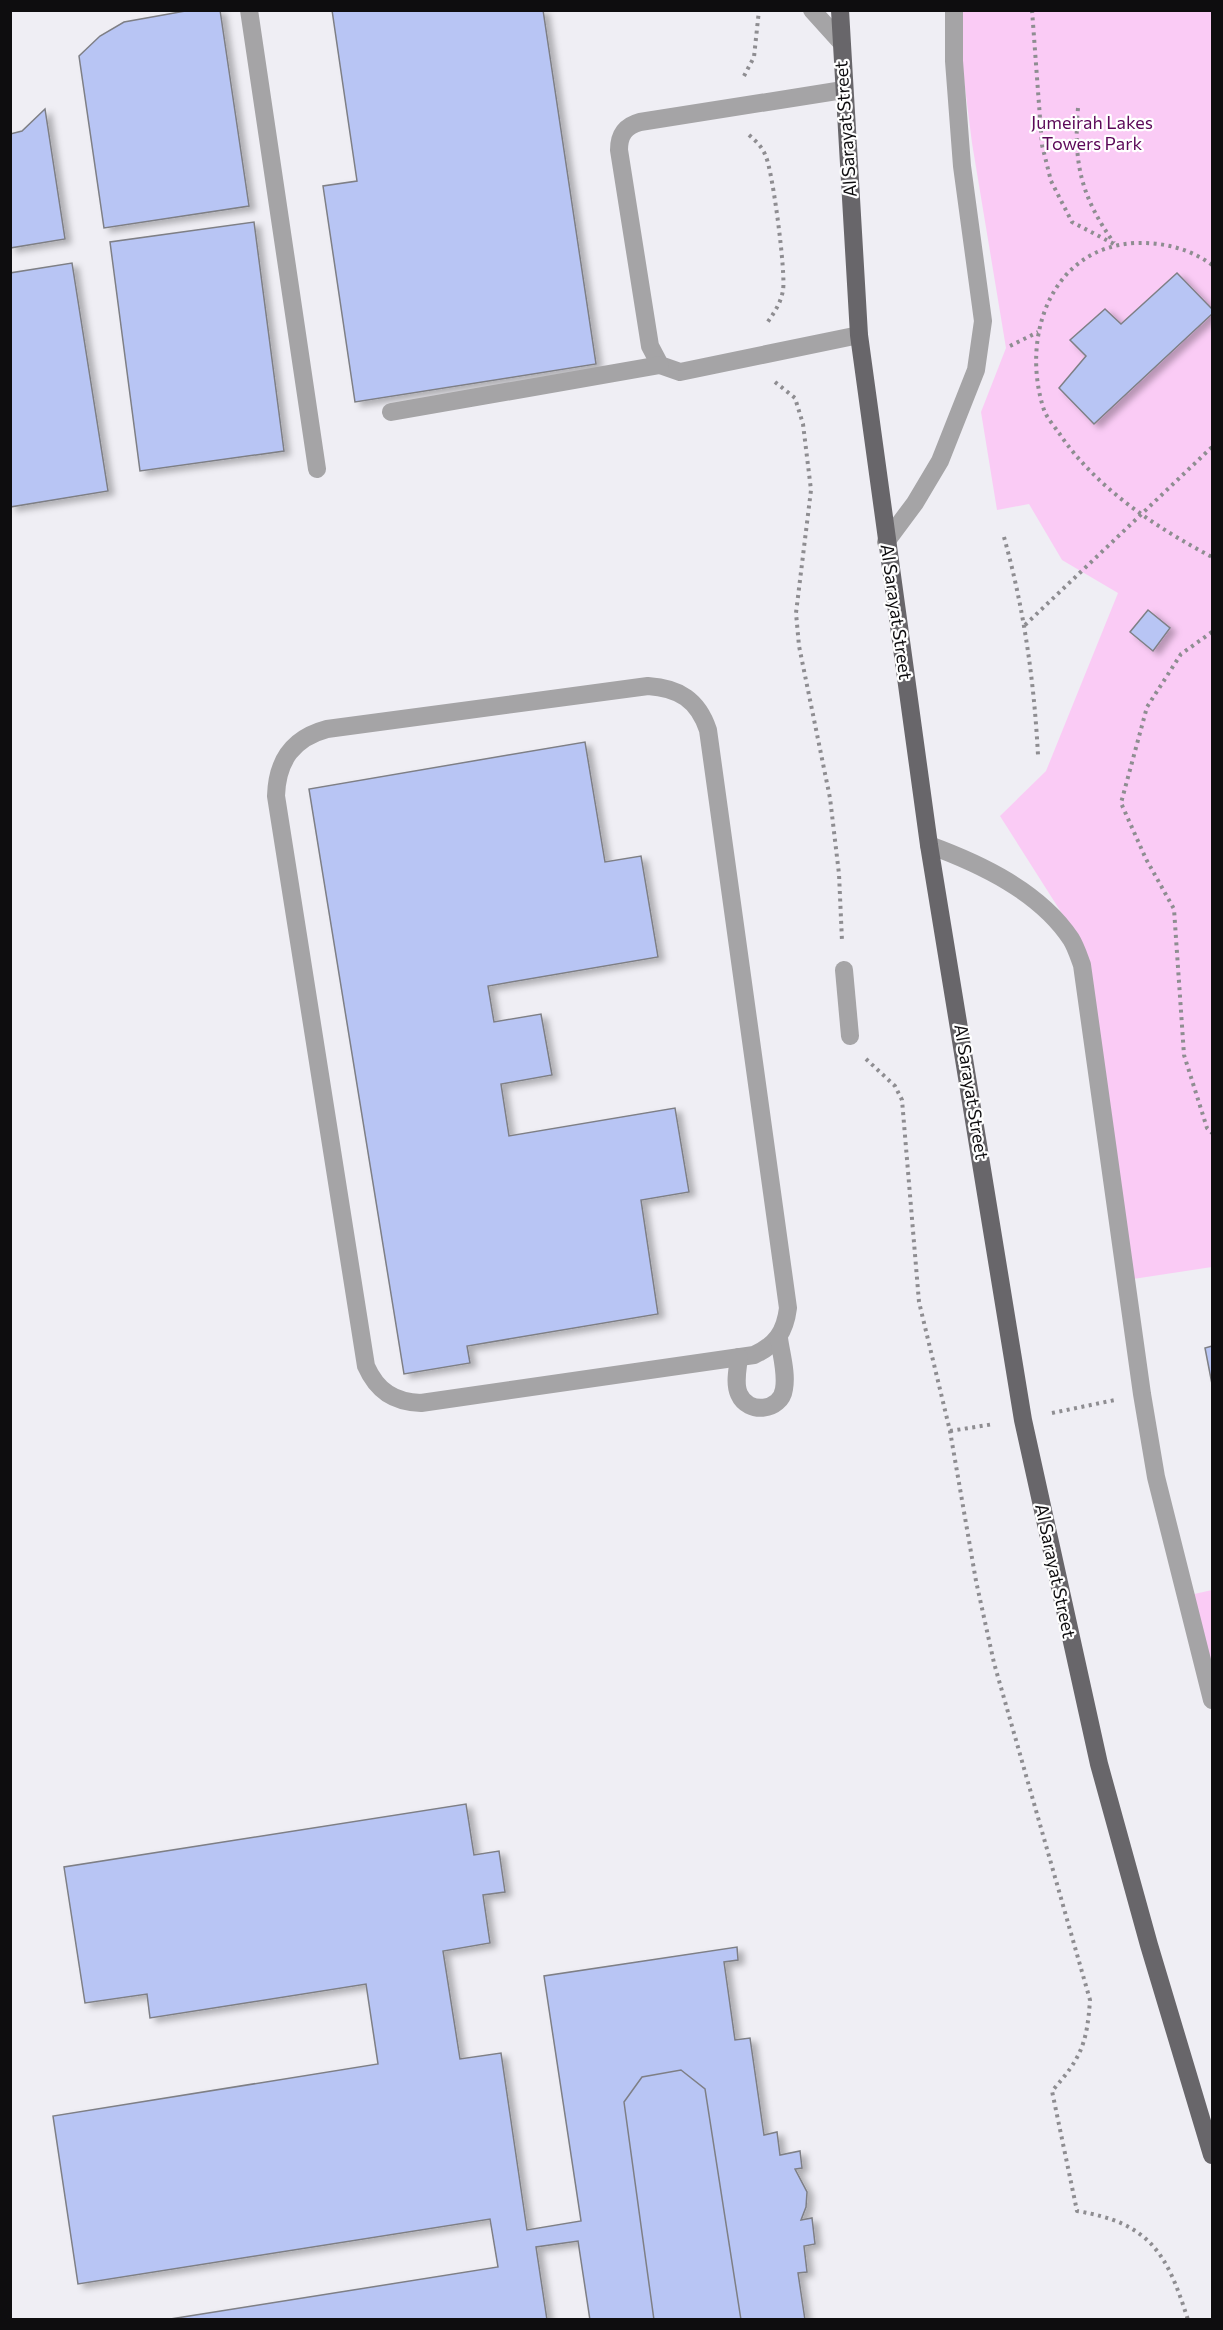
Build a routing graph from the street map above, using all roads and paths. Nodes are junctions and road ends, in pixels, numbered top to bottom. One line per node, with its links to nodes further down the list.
1 (249, 10): 20 (street)
2 (759, 10): 9 (path)
3 (812, 10): 7 (street)
4 (840, 10): 7 (main road, Al Sarayat Street)
5 (954, 10): 23 (street)
6 (1032, 10): 11 (path)
7 (840, 41): 8 (main road, Al Sarayat Street)
8 (843, 90): 9 (street); 14 (main road, Al Sarayat Street)
9 (738, 106): 16 (path); 17 (street)
10 (1078, 108): 11 (path)
11 (1115, 244): 12 (path); 13 (path)
12 (1212, 265)
13 (1038, 332): 15 (path); 21 (path)
14 (859, 335): 16 (street); 23 (main road, Al Sarayat Street)
15 (1006, 348)
16 (769, 354): 17 (street); 29 (path)
17 (660, 365): 18 (street)
18 (391, 411)
19 (1212, 447): 21 (path)
20 (317, 469)
21 (1143, 513): 24 (path); 25 (path)
22 (1004, 537): 25 (path)
23 (886, 542): 28 (main road, Al Sarayat Street)
24 (1212, 557)
25 (1025, 626): 27 (path)
26 (1212, 632): 31 (path)
27 (1038, 755)
28 (929, 845): 34 (street); 35 (main road, Al Sarayat Street)
29 (844, 970): 30 (street)
30 (850, 1036): 36 (path)
31 (1212, 1133)
32 (779, 1338): 33 (street); 33 (street); 33 (street)
33 (739, 1357)
34 (1212, 1700)
35 (1212, 2155)
36 (1188, 2319)

